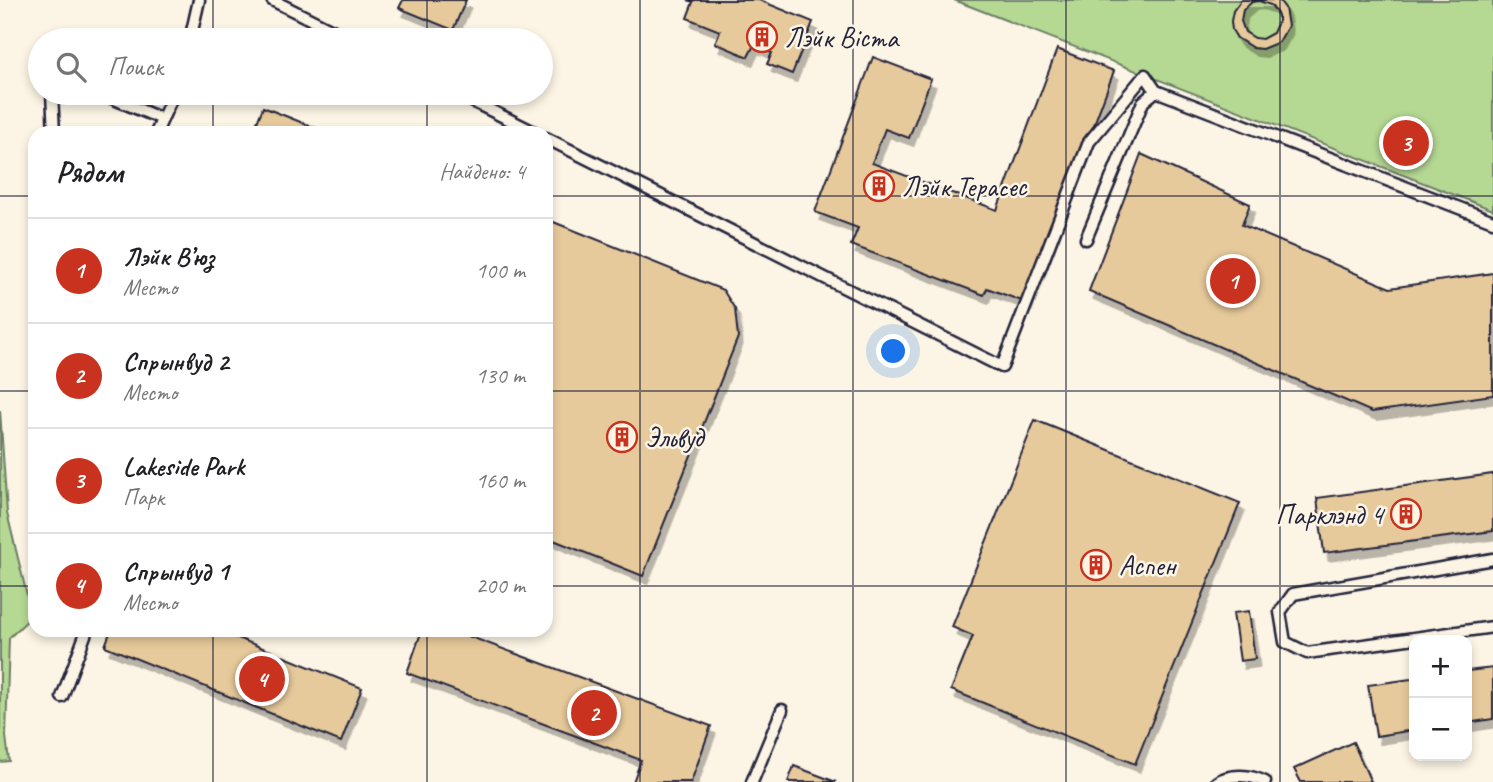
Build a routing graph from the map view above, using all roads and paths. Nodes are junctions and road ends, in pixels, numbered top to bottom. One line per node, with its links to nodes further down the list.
1 (200, 0): 3 (lane)
2 (272, 0): 4 (lane)
3 (193, 28)
4 (328, 28)
5 (1156, 91): 14 (lane); 15 (lane); 16 (lane)
6 (53, 105): 11 (lane)
7 (129, 105): 10 (lane)
8 (168, 105): 10 (lane)
9 (480, 105): 13 (lane)
10 (162, 119): 12 (lane)
11 (54, 126)
12 (159, 126)
13 (522, 126)
14 (553, 142)
15 (1493, 221)
16 (1086, 239)
17 (1493, 559): 18 (lane)
18 (1493, 627)
19 (84, 637): 20 (lane)
20 (62, 697)
21 (782, 710): 22 (lane)
22 (752, 782)
23 (1217, 782): 24 (lane)
24 (1265, 782)

